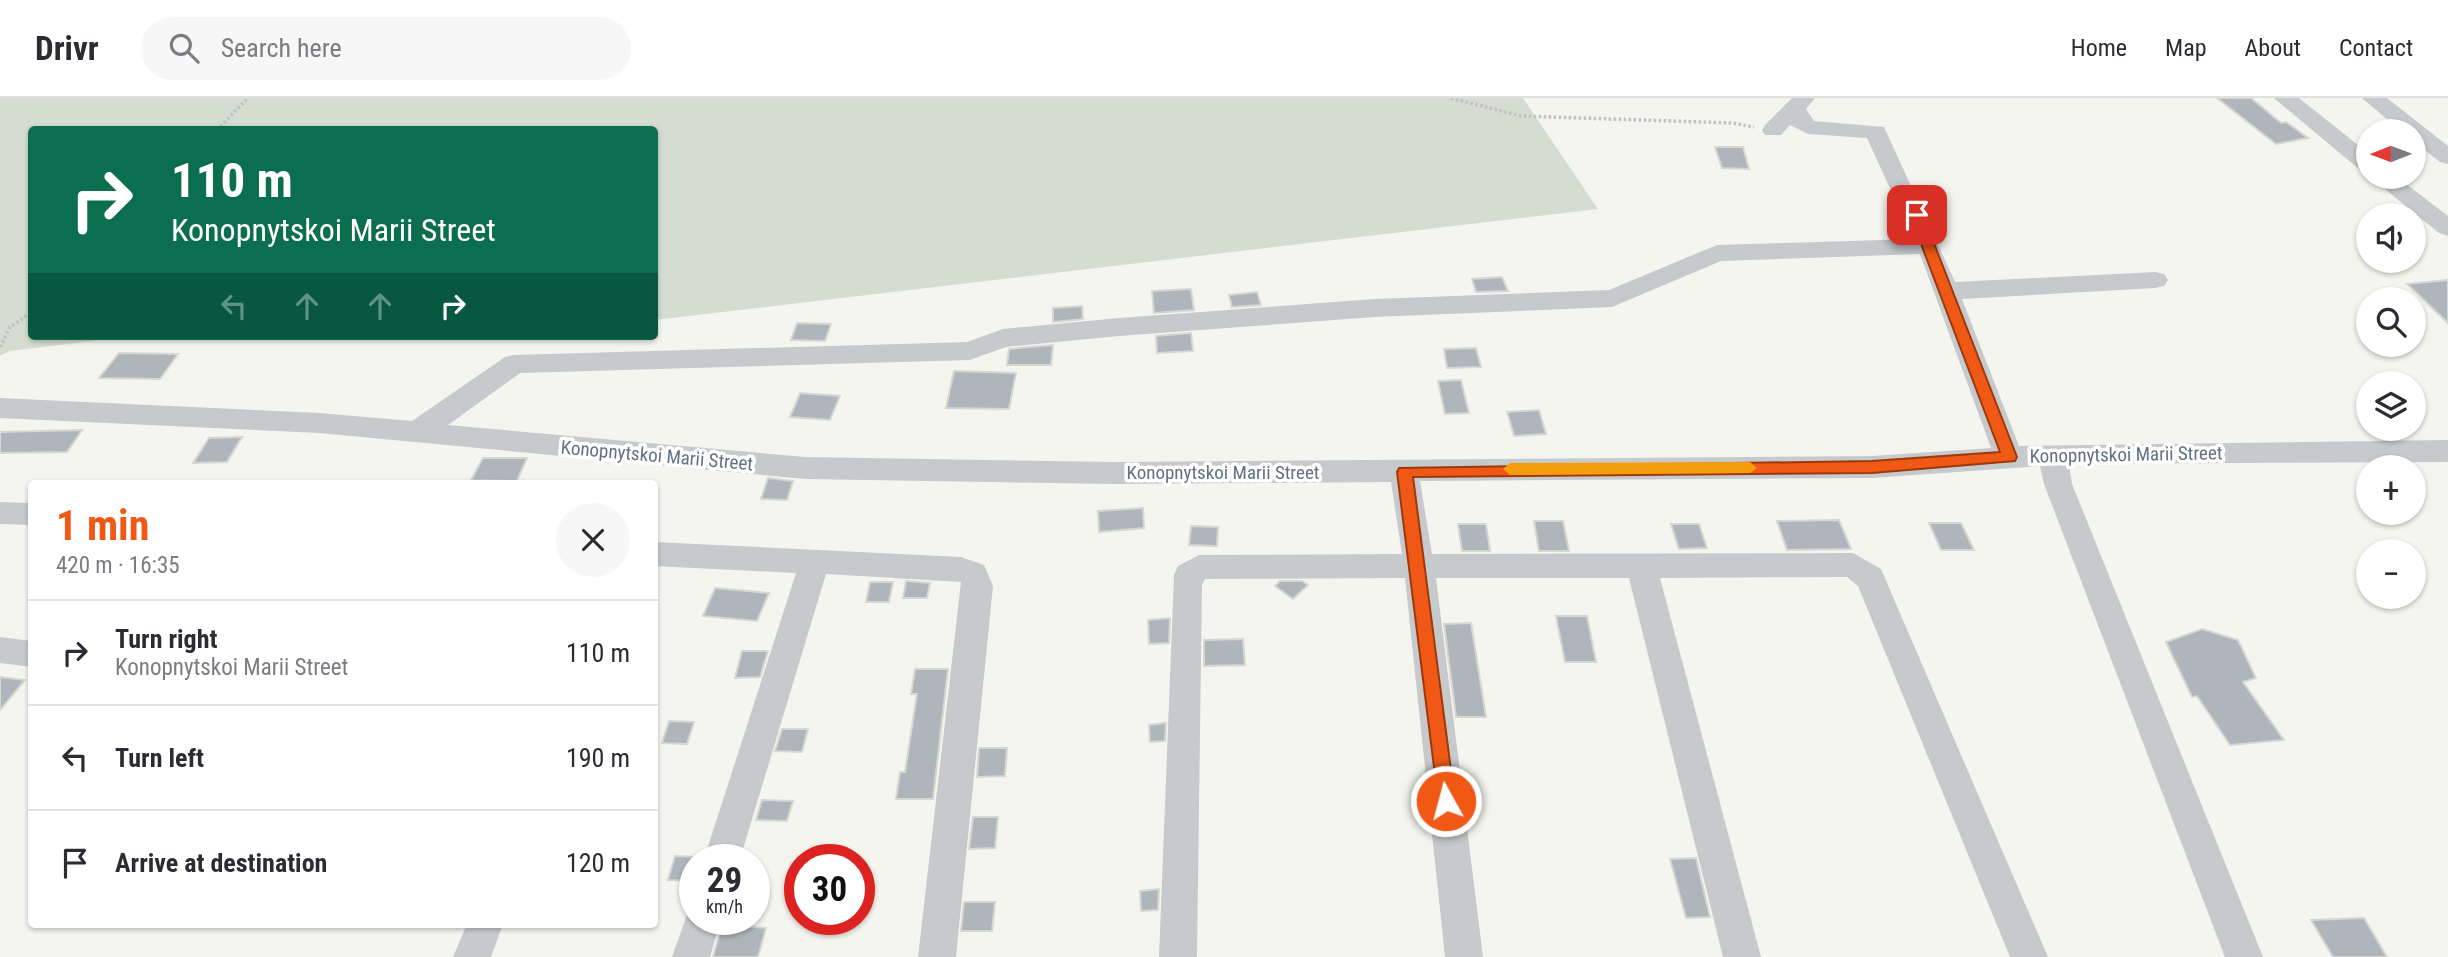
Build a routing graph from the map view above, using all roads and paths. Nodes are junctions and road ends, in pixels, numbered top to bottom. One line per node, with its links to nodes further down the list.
1 (248, 98): 6 (path)
2 (1451, 98): 7 (path)
3 (2285, 98): 8 (street)
4 (2373, 98): 9 (street)
5 (1799, 103): 7 (street); 12 (street)
6 (221, 126)
7 (1773, 130)
8 (2356, 155)
9 (2448, 157)
10 (2399, 189): 11 (street)
11 (2443, 219)
12 (1929, 246): 14 (street); 18 (street)
13 (2155, 280): 14 (street)
14 (1946, 291): 21 (street)
15 (28, 315): 16 (path)
16 (0, 348)
17 (0, 408): 18 (street, Konopnytskoi Marii Street)
18 (419, 431): 22 (street, Konopnytskoi Marii Street)
19 (2448, 451): 20 (street, Konopnytskoi Marii Street)
20 (2056, 454): 21 (street, Konopnytskoi Marii Street); 41 (street)
21 (2009, 457): 22 (street, Konopnytskoi Marii Street)
22 (1404, 472): 27 (street)
23 (0, 513): 24 (street)
24 (28, 514)
25 (658, 554): 26 (street)
26 (815, 562): 31 (street); 36 (street)
27 (1419, 567): 28 (street); 37 (street); 38 (street)
28 (1642, 567): 39 (street); 40 (street)
29 (0, 650): 30 (street)
30 (28, 654)
31 (727, 844)
32 (483, 928): 34 (street)
33 (698, 935): 35 (street)
34 (472, 957)
35 (691, 957)
36 (937, 957)
37 (1178, 957)
38 (1464, 957)
39 (1742, 957)
40 (2029, 957)
41 (2244, 957)

